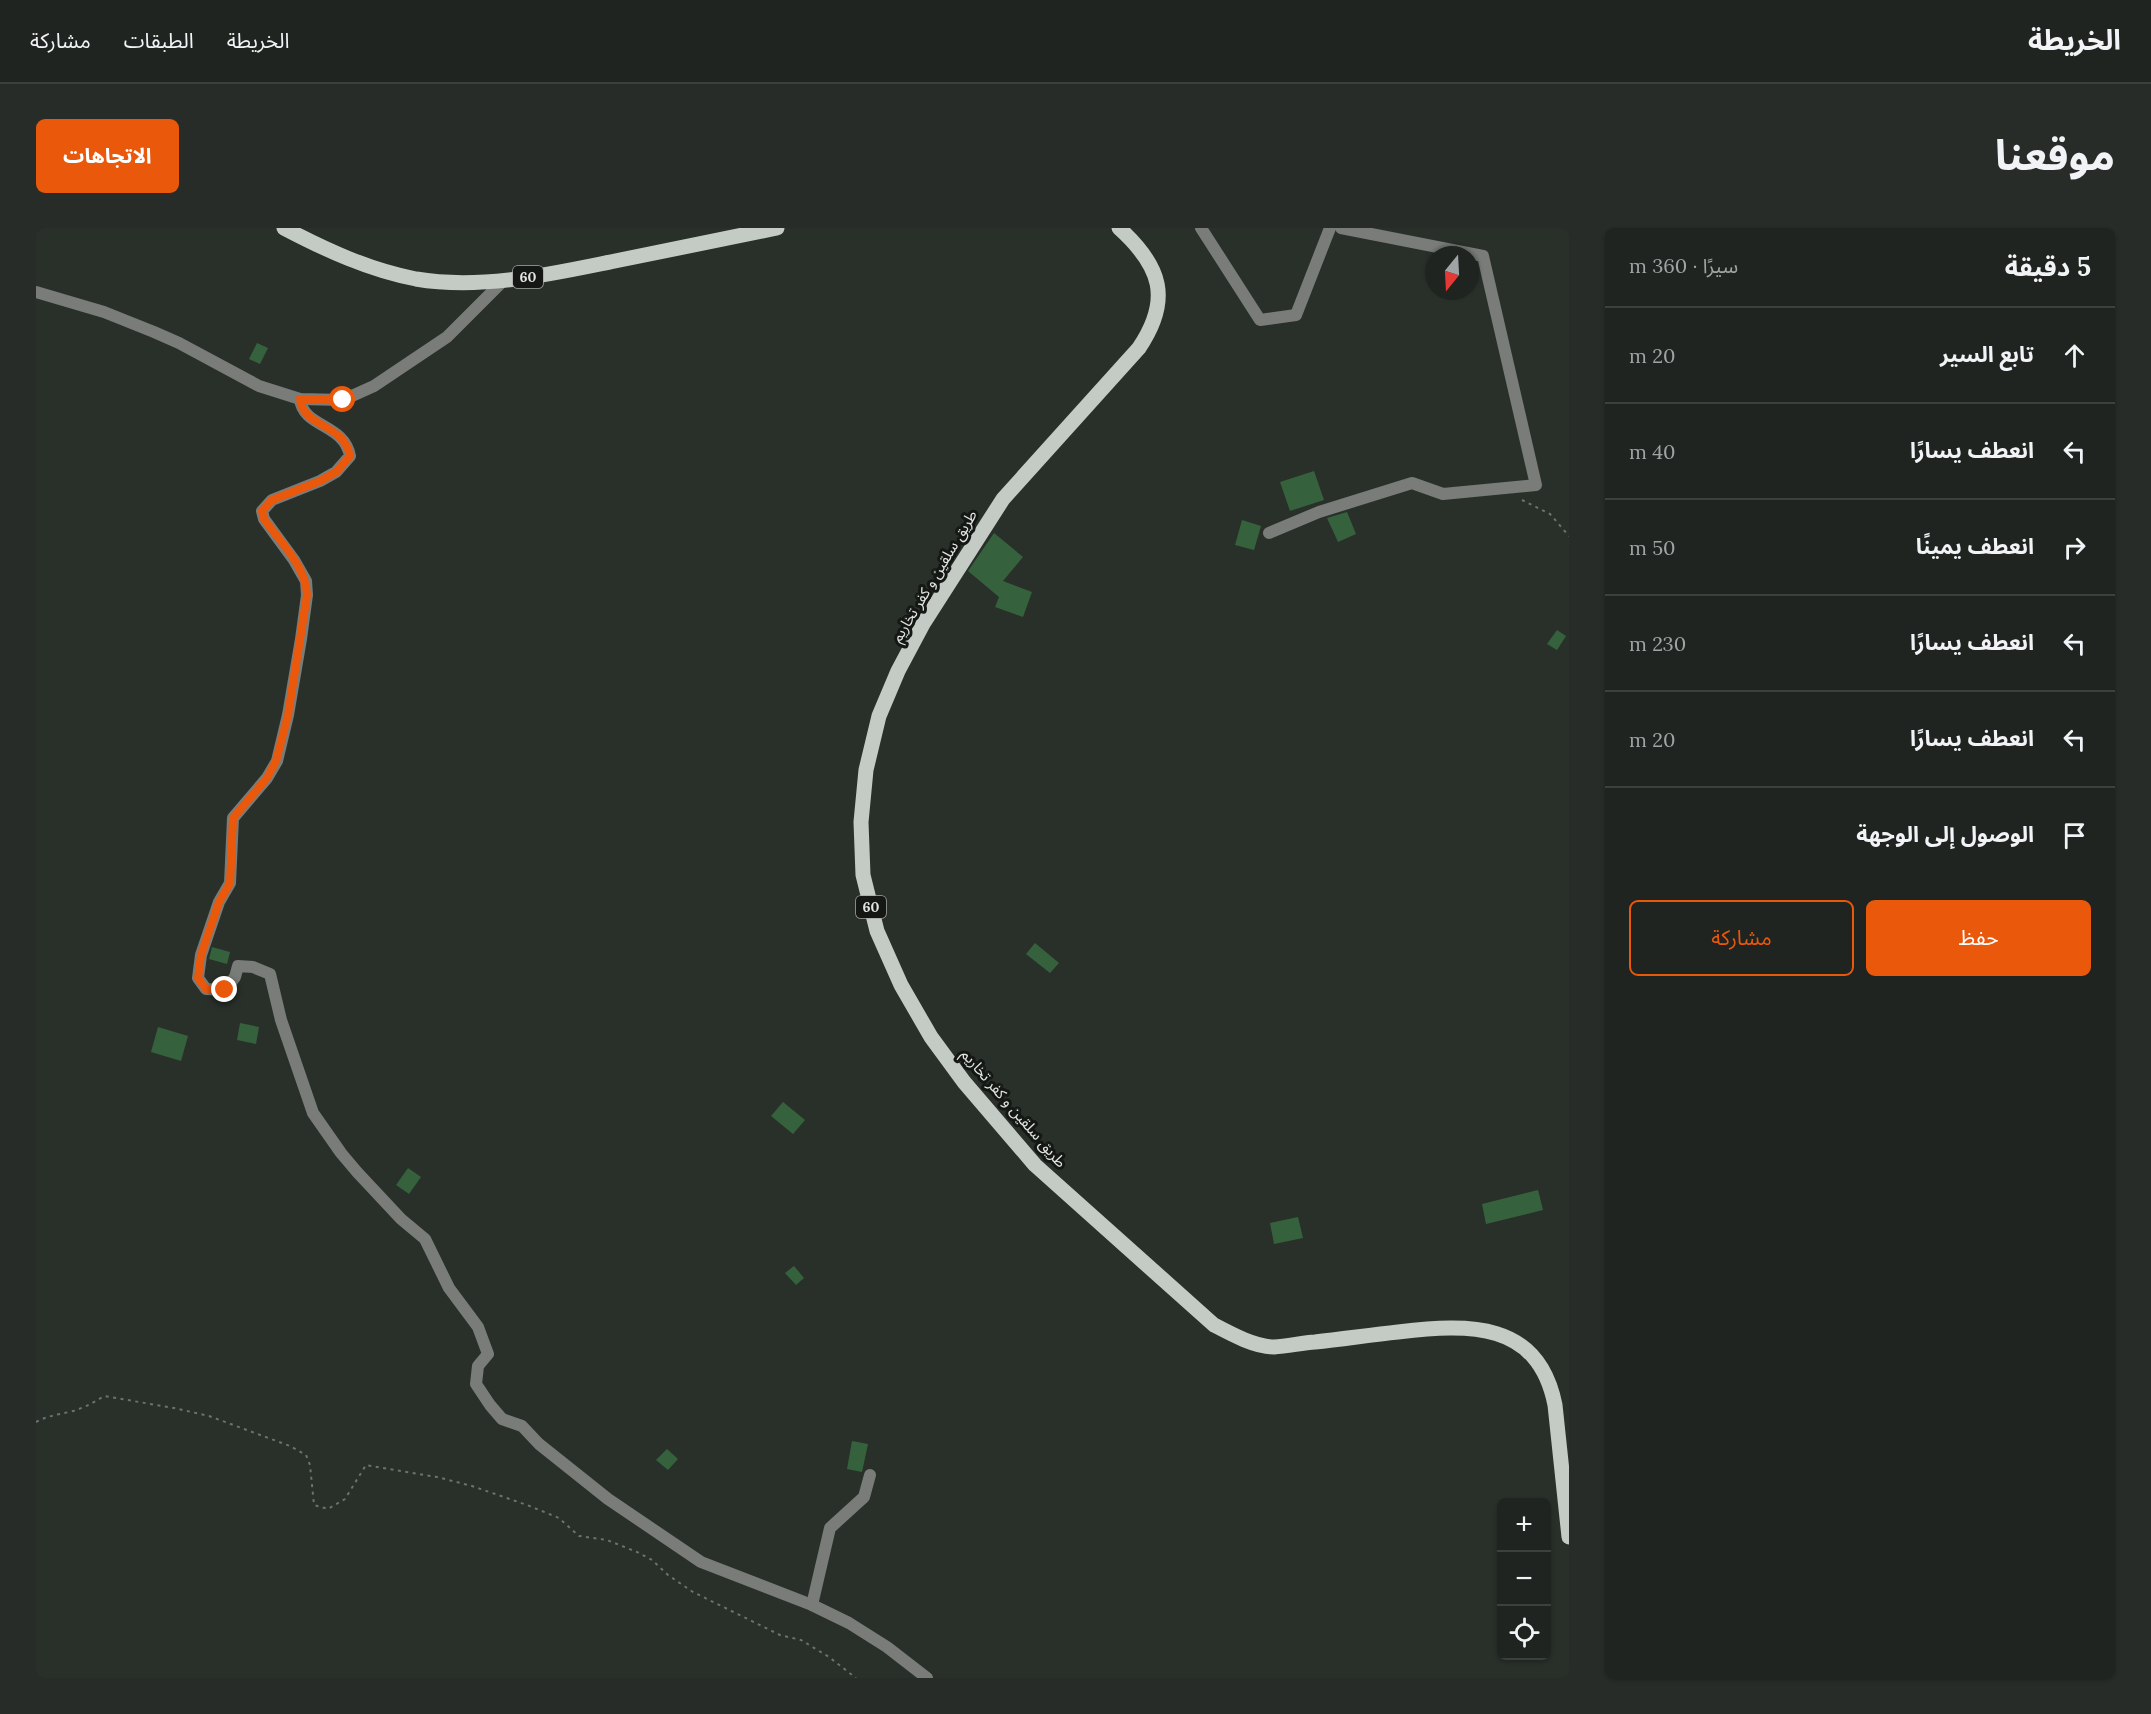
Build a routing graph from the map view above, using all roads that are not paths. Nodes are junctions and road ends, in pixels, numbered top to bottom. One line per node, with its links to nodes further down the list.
1 (284, 228): 7 (main road, 60)
2 (777, 228): 7 (main road, 60)
3 (1119, 228): 12 (main road, طريق سلقين و كفر تخاريم / 60)
4 (1201, 228): 5 (street)
5 (1330, 228)
6 (1341, 228): 10 (street)
7 (504, 280): 9 (street)
8 (36, 292): 9 (street)
9 (300, 399): 13 (street)
10 (1269, 533)
11 (870, 1475): 13 (street)
12 (1569, 1537)
13 (812, 1605): 14 (street)
14 (927, 1678)

